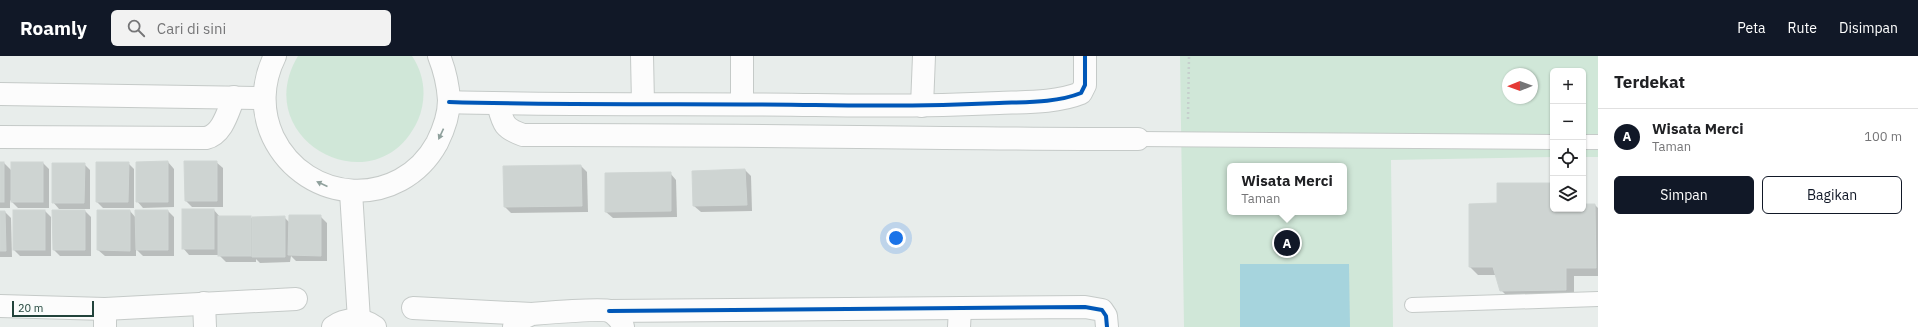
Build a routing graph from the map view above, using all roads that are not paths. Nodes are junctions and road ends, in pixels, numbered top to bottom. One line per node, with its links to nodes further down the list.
1 (275, 56): 9 (street)
2 (439, 56): 10 (street)
3 (642, 56): 11 (street)
4 (742, 56): 13 (street)
5 (924, 56): 14 (street)
6 (1085, 56): 14 (street)
7 (0, 94): 8 (street)
8 (234, 97): 9 (street); 15 (street)
9 (264, 98): 20 (street, one-way to 9)
10 (449, 102): 12 (street); 20 (street, one-way to 20)
11 (643, 103): 12 (street); 13 (street)
12 (498, 104): 16 (street)
13 (742, 104): 14 (street)
14 (922, 106)
15 (0, 137)
16 (1138, 140): 17 (lane)
17 (1550, 142)
18 (1586, 142): 19 (lane)
19 (1598, 142)
20 (351, 192): 32 (street)
21 (296, 299): 23 (street)
22 (1598, 299): 24 (lane)
23 (204, 303): 29 (street); 33 (street)
24 (1412, 305)
25 (0, 306): 29 (street)
26 (413, 308): 28 (street)
27 (609, 311): 28 (street); 30 (street); 36 (street)
28 (532, 314): 35 (street)
29 (105, 318)
30 (803, 318): 31 (street)
31 (959, 318): 37 (street)
32 (367, 324): 34 (street)
33 (205, 327)
34 (334, 327)
35 (514, 327)
36 (623, 327)
37 (1107, 327)

